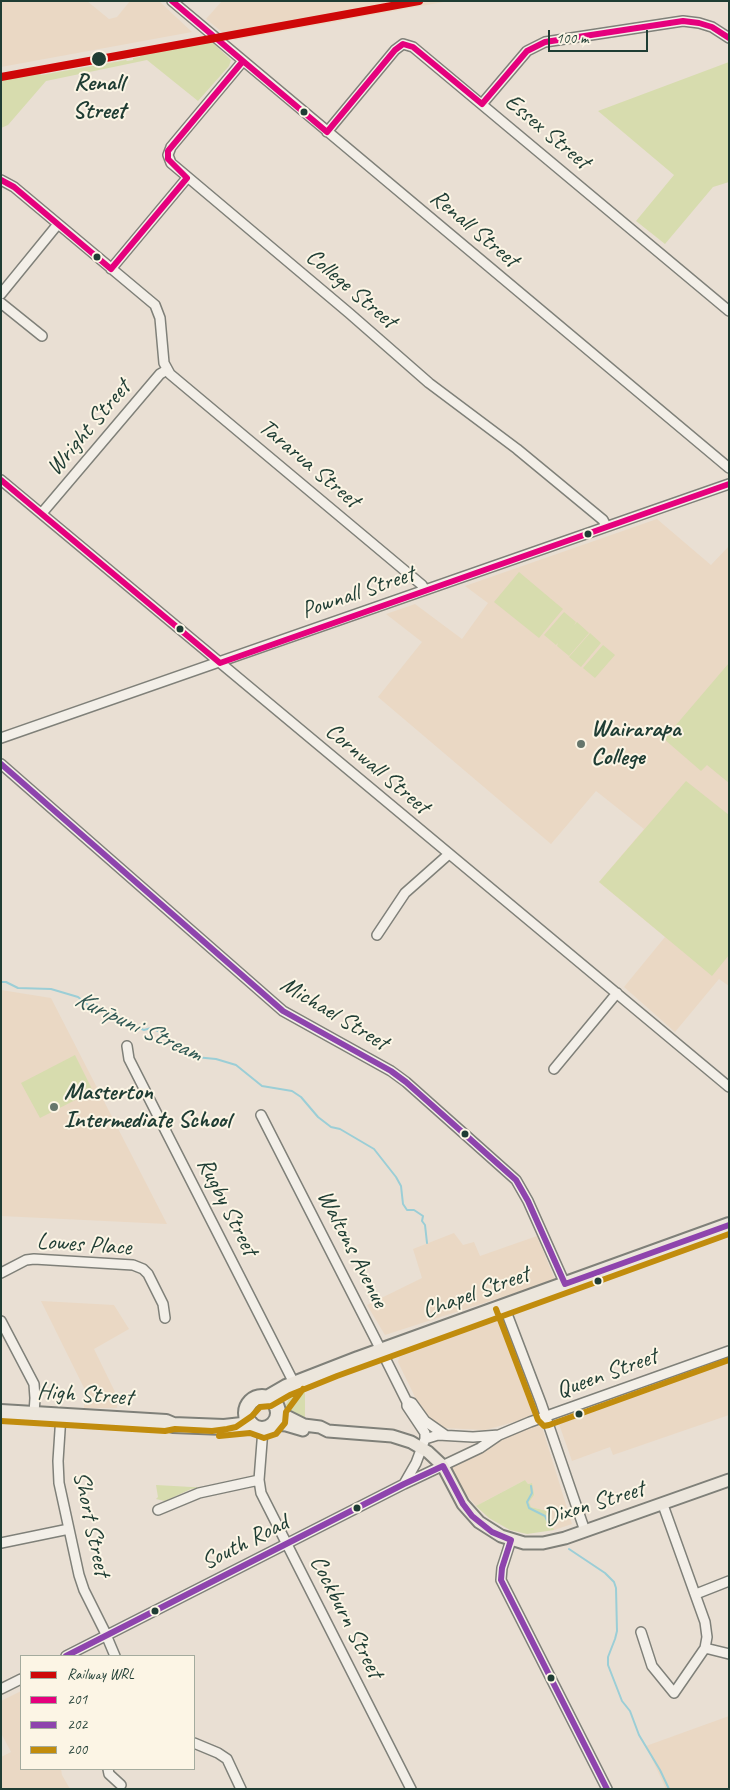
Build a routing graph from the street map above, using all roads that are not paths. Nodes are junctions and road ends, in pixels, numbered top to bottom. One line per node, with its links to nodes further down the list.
1 (172, 1): 3 (street, Renall Street)
2 (729, 38): 4 (street)
3 (243, 61): 5 (street, Renall Street); 6 (street, College Street)
4 (482, 104): 5 (street, Essex Street); 12 (street, Essex Street)
5 (327, 132): 15 (street, Renall Street)
6 (187, 178): 9 (street); 19 (street, College Street)
7 (1, 180): 8 (street)
8 (58, 224): 9 (street); 10 (street)
9 (111, 269): 14 (street)
10 (1, 294)
11 (1, 303): 13 (street)
12 (729, 311)
13 (42, 336)
14 (167, 370): 18 (street, Wright Street); 20 (street, Tararua Street)
15 (729, 468)
16 (1, 480): 18 (street, Cornwall Street)
17 (729, 484): 19 (street, Pownall Street)
18 (42, 514): 21 (street, Cornwall Street)
19 (606, 526): 20 (street, Pownall Street)
20 (425, 590): 21 (street, Pownall Street)
21 (220, 663): 22 (street, Pownall Street); 24 (street, Cornwall Street)
22 (1, 738)
23 (1, 764): 33 (street, Michael Street)
24 (449, 854): 25 (street); 26 (street, Cornwall Street)
25 (377, 936)
26 (617, 993): 28 (street); 29 (street, Cornwall Street)
27 (127, 1046): 39 (street, Rugby Street)
28 (554, 1069)
29 (729, 1087)
30 (261, 1115): 37 (street, Waltons Avenue)
31 (729, 1225): 33 (highway, Chapel Street)
32 (1, 1273): 35 (street, Lowes Place)
33 (565, 1284): 34 (highway, Chapel Street)
34 (504, 1306): 37 (highway, Chapel Street); 46 (street)
35 (165, 1318)
36 (1, 1321): 43 (street)
37 (381, 1350): 39 (highway, Chapel Street); 40 (street, Waltons Avenue)
38 (729, 1352): 46 (street, Queen Street)
39 (295, 1385): 45 (highway, Chapel Street)
40 (407, 1402): 49 (street, Waltons Avenue); 50 (street, Waltons Avenue)
41 (247, 1409): 45 (highway); 45 (highway, Chapel Street); 47 (highway, High Street)
42 (1, 1412): 43 (highway, High Street)
43 (34, 1414): 44 (highway, High Street)
44 (61, 1415): 47 (highway, High Street); 57 (street, Short Street)
45 (269, 1416): 47 (highway, High Street); 50 (main road, High Street); 52 (street, Cockburn Street)
46 (546, 1417): 48 (street, Queen Street); 58 (street)
47 (166, 1422)
48 (499, 1435): 49 (street, Queen Street); 51 (street, Queen Street)
49 (446, 1436): 50 (street, Queen Street)
50 (423, 1443): 51 (main road, High Street); 54 (street)
51 (443, 1466): 54 (street, South Road); 59 (main road, Dixon Street)
52 (260, 1480): 56 (street); 61 (street, Cockburn Street)
53 (729, 1480): 55 (main road, Dixon Street)
54 (404, 1484): 61 (street, South Road)
55 (663, 1505): 58 (main road, Dixon Street); 63 (street)
56 (158, 1510)
57 (69, 1529): 60 (street); 65 (street, Short Street)
58 (585, 1531): 59 (main road, Dixon Street)
59 (511, 1540): 77 (street)
60 (1, 1543)
61 (287, 1544): 65 (street, South Road); 76 (street, Cockburn Street)
62 (729, 1581): 63 (street)
63 (696, 1594): 66 (street)
64 (640, 1632): 66 (street)
65 (106, 1636): 68 (street, South Road); 69 (street, Short Street)
66 (705, 1648): 67 (street)
67 (729, 1654)
68 (68, 1655)
69 (115, 1655)
70 (20, 1680): 71 (street)
71 (1, 1689)
72 (195, 1742): 75 (street)
73 (108, 1770): 74 (street)
74 (121, 1785)
75 (241, 1789)
76 (411, 1789)
77 (607, 1789)

